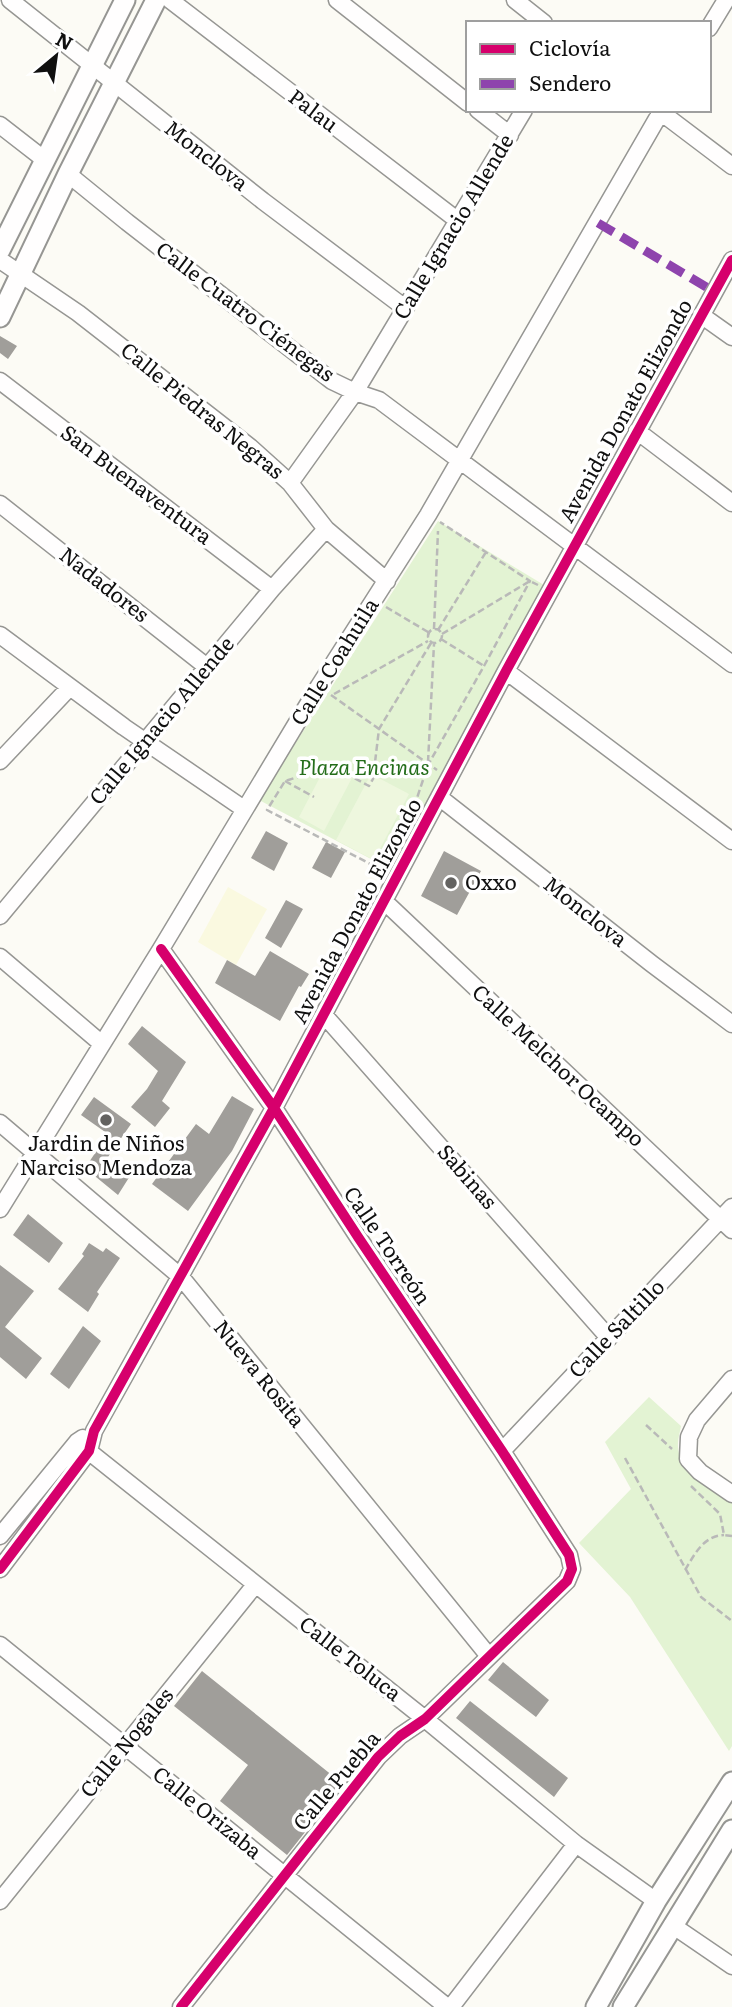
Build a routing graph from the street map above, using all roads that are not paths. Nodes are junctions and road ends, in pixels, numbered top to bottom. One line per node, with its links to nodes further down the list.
1 (10, 0): 10 (street, Monclova)
2 (125, 0): 10 (street)
3 (156, 0): 11 (street)
4 (170, 0): 22 (street, Palau)
5 (337, 0): 12 (street)
6 (515, 0): 8 (street)
7 (726, 0): 9 (street)
8 (541, 21)
9 (711, 26)
10 (92, 66): 11 (street, Monclova); 19 (street)
11 (114, 84): 21 (street); 27 (street, Monclova)
12 (466, 101)
13 (481, 112): 18 (street)
14 (523, 112): 18 (street, Calle Ignacio Allende)
15 (659, 112): 34 (street, Calle Coahuila)
16 (661, 112): 20 (street)
17 (0, 125): 19 (street)
18 (510, 135): 22 (street, Calle Ignacio Allende)
19 (45, 160): 23 (street)
20 (732, 166)
21 (68, 173): 26 (street); 32 (street, Calle Cuatro Ciénegas)
22 (457, 220): 27 (street, Calle Ignacio Allende)
23 (0, 250)
24 (0, 260): 26 (street, Calle Piedras Negras)
25 (732, 260): 28 (street, Avenida Donato Elizondo)
26 (21, 275): 29 (street); 35 (street, Calle Piedras Negras)
27 (405, 308): 32 (street, Calle Ignacio Allende)
28 (701, 315): 30 (street); 33 (street, Avenida Donato Elizondo)
29 (0, 317)
30 (732, 337)
31 (0, 381): 41 (street, San Buenaventura)
32 (355, 392): 34 (street, Calle Cuatro Ciénegas); 35 (street, Calle Ignacio Allende)
33 (637, 431): 36 (street); 39 (street, Avenida Donato Elizondo)
34 (461, 460): 39 (street, Calle Cuatro Ciénegas); 40 (street, Calle Coahuila)
35 (290, 483): 38 (street, Calle Piedras Negras)
36 (732, 503)
37 (0, 504): 44 (street, Nadadores)
38 (326, 529): 40 (street, Calle Piedras Negras); 41 (street, Calle Ignacio Allende)
39 (574, 545): 43 (street, Calle Cuatro Ciénegas); 45 (street, Avenida Donato Elizondo)
40 (387, 581): 50 (street, Calle Coahuila)
41 (272, 589): 44 (street, Calle Ignacio Allende)
42 (0, 635): 46 (street)
43 (732, 664)
44 (207, 667): 47 (street, Calle Ignacio Allende)
45 (506, 671): 49 (street, Avenida Donato Elizondo); 51 (street)
46 (70, 687): 47 (street); 48 (street)
47 (145, 740): 50 (street); 53 (street, Calle Ignacio Allende)
48 (0, 761)
49 (439, 797): 52 (street, Avenida Donato Elizondo); 57 (street, Monclova)
50 (244, 809): 54 (street, Calle Coahuila)
51 (732, 841)
52 (384, 901): 56 (street, Avenida Donato Elizondo); 64 (street, Calle Melchor Ocampo)
53 (0, 916)
54 (161, 948): 58 (street, Calle Coahuila); 59 (street, Calle Torreón)
55 (0, 957): 58 (street)
56 (324, 1015): 59 (street, Avenida Donato Elizondo); 66 (street, Sabinas)
57 (732, 1024)
58 (102, 1044): 61 (street, Calle Coahuila)
59 (274, 1108): 65 (street, Avenida Donato Elizondo); 69 (street, Calle Torreón)
60 (0, 1123): 61 (street, Nueva Rosita)
61 (35, 1152): 63 (street, Calle Coahuila); 65 (street, Nueva Rosita)
62 (732, 1207): 64 (street, Calle Saltillo)
63 (0, 1209)
64 (726, 1225): 66 (street, Calle Saltillo)
65 (181, 1277): 68 (street, Avenida Donato Elizondo); 76 (street, Nueva Rosita)
66 (609, 1338): 69 (street, Calle Saltillo)
67 (732, 1378): 70 (street)
68 (83, 1447): 71 (street, Avenida Donato Elizondo); 72 (street, Avenida Donato Elizondo); 74 (street, Calle Toluca)
69 (502, 1451): 73 (street, Calle Torreón)
70 (732, 1494)
71 (0, 1536)
72 (0, 1569)
73 (572, 1569): 76 (street, Calle Puebla)
74 (256, 1585): 77 (street, Calle Toluca); 78 (street, Calle Nogales)
75 (0, 1645): 78 (street, Calle Orizaba)
76 (488, 1655): 77 (street, Calle Puebla)
77 (425, 1718): 81 (street, Calle Toluca); 82 (street, Calle Puebla)
78 (124, 1746): 82 (street, Calle Orizaba); 83 (street, Calle Nogales)
79 (732, 1782): 84 (street)
80 (729, 1843): 85 (street)
81 (576, 1844): 84 (street, Calle Toluca); 89 (street)
82 (285, 1876): 88 (street, Calle Puebla); 89 (street, Calle Orizaba)
83 (0, 1901)
84 (656, 1901): 87 (street)
85 (673, 1925): 86 (street); 90 (street)
86 (732, 1966)
87 (604, 2004)
88 (181, 2007)
89 (449, 2007)
90 (623, 2007)

